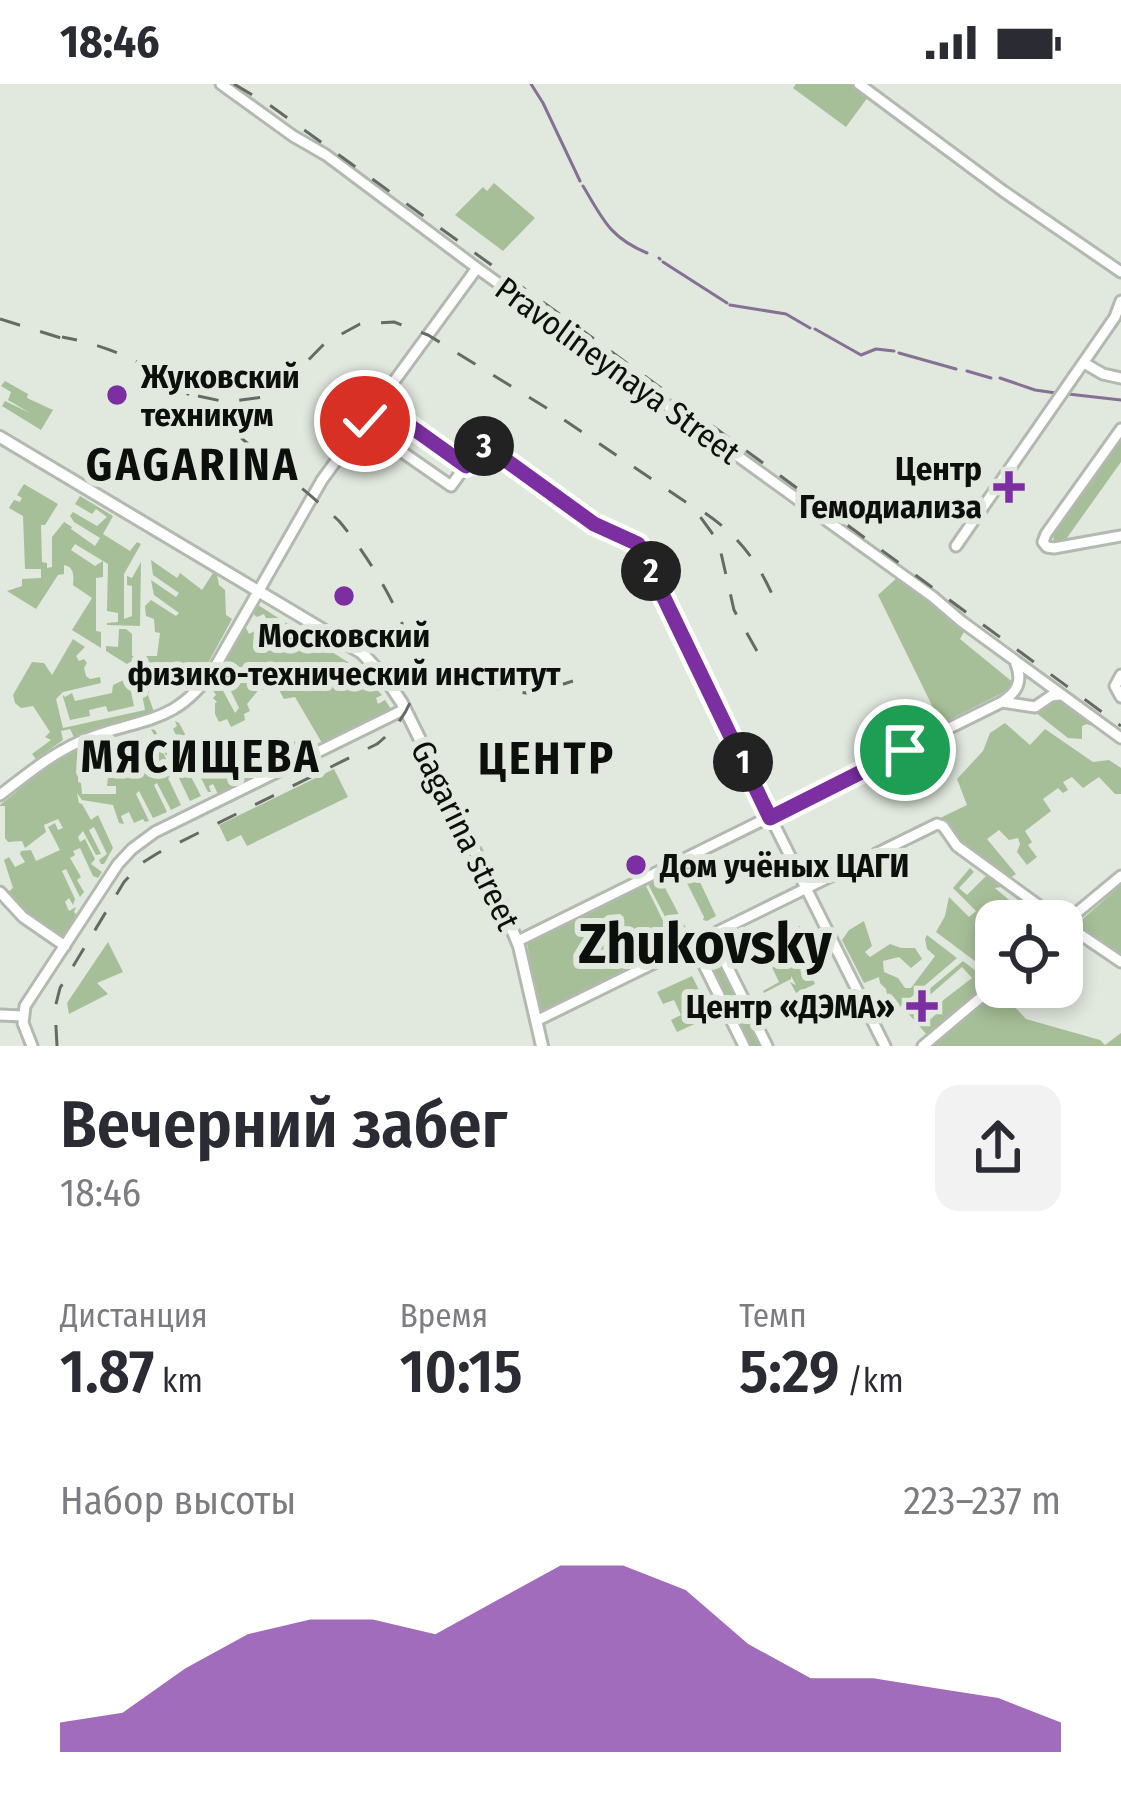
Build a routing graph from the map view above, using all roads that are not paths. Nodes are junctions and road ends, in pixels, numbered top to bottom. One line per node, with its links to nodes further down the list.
1 (220, 84): 3 (main road, Pravolineynaya Street)
2 (859, 84): 4 (main road)
3 (477, 268): 8 (main road); 16 (main road, Pravolineynaya Street)
4 (1121, 272)
5 (1121, 301): 6 (main road)
6 (1084, 363): 7 (main road); 14 (main road)
7 (1121, 378)
8 (378, 403): 9 (main road); 12 (main road)
9 (362, 424): 12 (main road); 15 (main road)
10 (1121, 429): 13 (main road)
11 (0, 437): 15 (main road, Gagarina street)
12 (466, 466): 28 (main road)
13 (1121, 536)
14 (956, 546)
15 (257, 590): 25 (main road, Gagarina street); 27 (main road)
16 (1013, 659): 18 (main road, Pravolineynaya Street); 19 (main road)
17 (1121, 674): 21 (main road)
18 (1040, 680): 19 (main road); 20 (main road, Pravolineynaya Street); 23 (main road)
19 (1018, 686): 22 (main road); 24 (main road)
20 (1060, 695): 23 (main road); 26 (main road)
21 (1119, 695)
22 (1001, 702): 24 (main road); 28 (main road)
23 (1042, 703): 24 (main road)
24 (1023, 706)
25 (405, 709): 36 (main road, Gagarina street); 37 (main road)
26 (1121, 738)
27 (0, 795)
28 (770, 818): 30 (main road); 36 (main road)
29 (1121, 876): 33 (main road)
30 (806, 888): 32 (main road); 34 (main road); 47 (main road)
31 (0, 892): 37 (main road)
32 (1031, 900)
33 (1083, 906)
34 (717, 932): 38 (main road); 46 (main road)
35 (1083, 937): 39 (main road)
36 (518, 941): 42 (main road, Gagarina street)
37 (65, 946): 41 (main road)
38 (688, 946): 42 (main road); 45 (main road)
39 (1121, 962)
40 (975, 1000): 48 (main road)
41 (15, 1013): 43 (main road)
42 (536, 1021): 44 (main road, Gagarina street)
43 (32, 1046)
44 (542, 1046)
45 (744, 1046)
46 (766, 1046)
47 (885, 1046)
48 (923, 1046)

